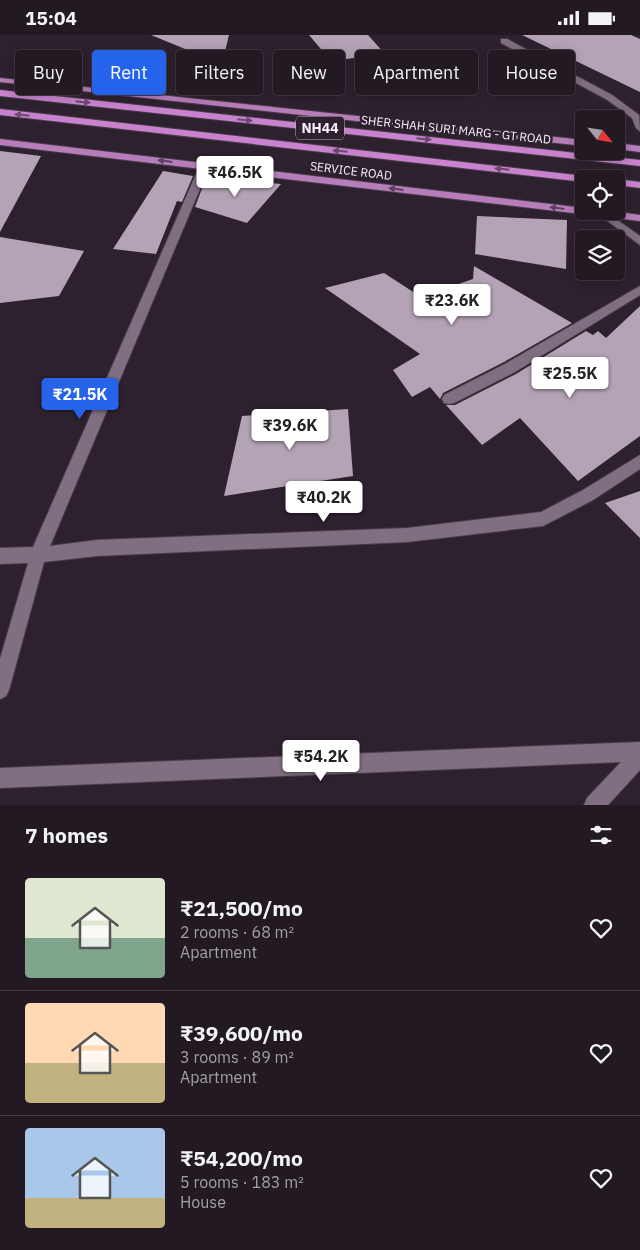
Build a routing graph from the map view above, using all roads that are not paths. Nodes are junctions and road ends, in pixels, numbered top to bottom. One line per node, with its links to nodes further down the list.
1 (504, 41): 5 (street)
2 (0, 80): 7 (main road)
3 (0, 93): 10 (highway, SHER SHAH SURI MARG - GT ROAD / NH44, one-way to 10)
4 (0, 112): 12 (highway, NH44, one-way to 4)
5 (640, 128)
6 (0, 142): 11 (main road, SERVICE ROAD, one-way to 6)
7 (575, 142)
8 (625, 147): 9 (main road)
9 (640, 149)
10 (640, 163)
11 (205, 165): 15 (main road, SERVICE ROAD, one-way to 11); 23 (street)
12 (575, 178)
13 (625, 183): 14 (highway)
14 (640, 185)
15 (575, 211)
16 (625, 217): 17 (main road, SERVICE ROAD)
17 (640, 218)
18 (613, 220): 19 (street)
19 (640, 241)
20 (640, 290): 21 (street)
21 (449, 399)
22 (640, 461): 23 (street)
23 (38, 555): 24 (street); 25 (street)
24 (0, 556)
25 (0, 690)
26 (640, 752): 28 (street)
27 (640, 757): 29 (street)
28 (0, 778)
29 (594, 805)

